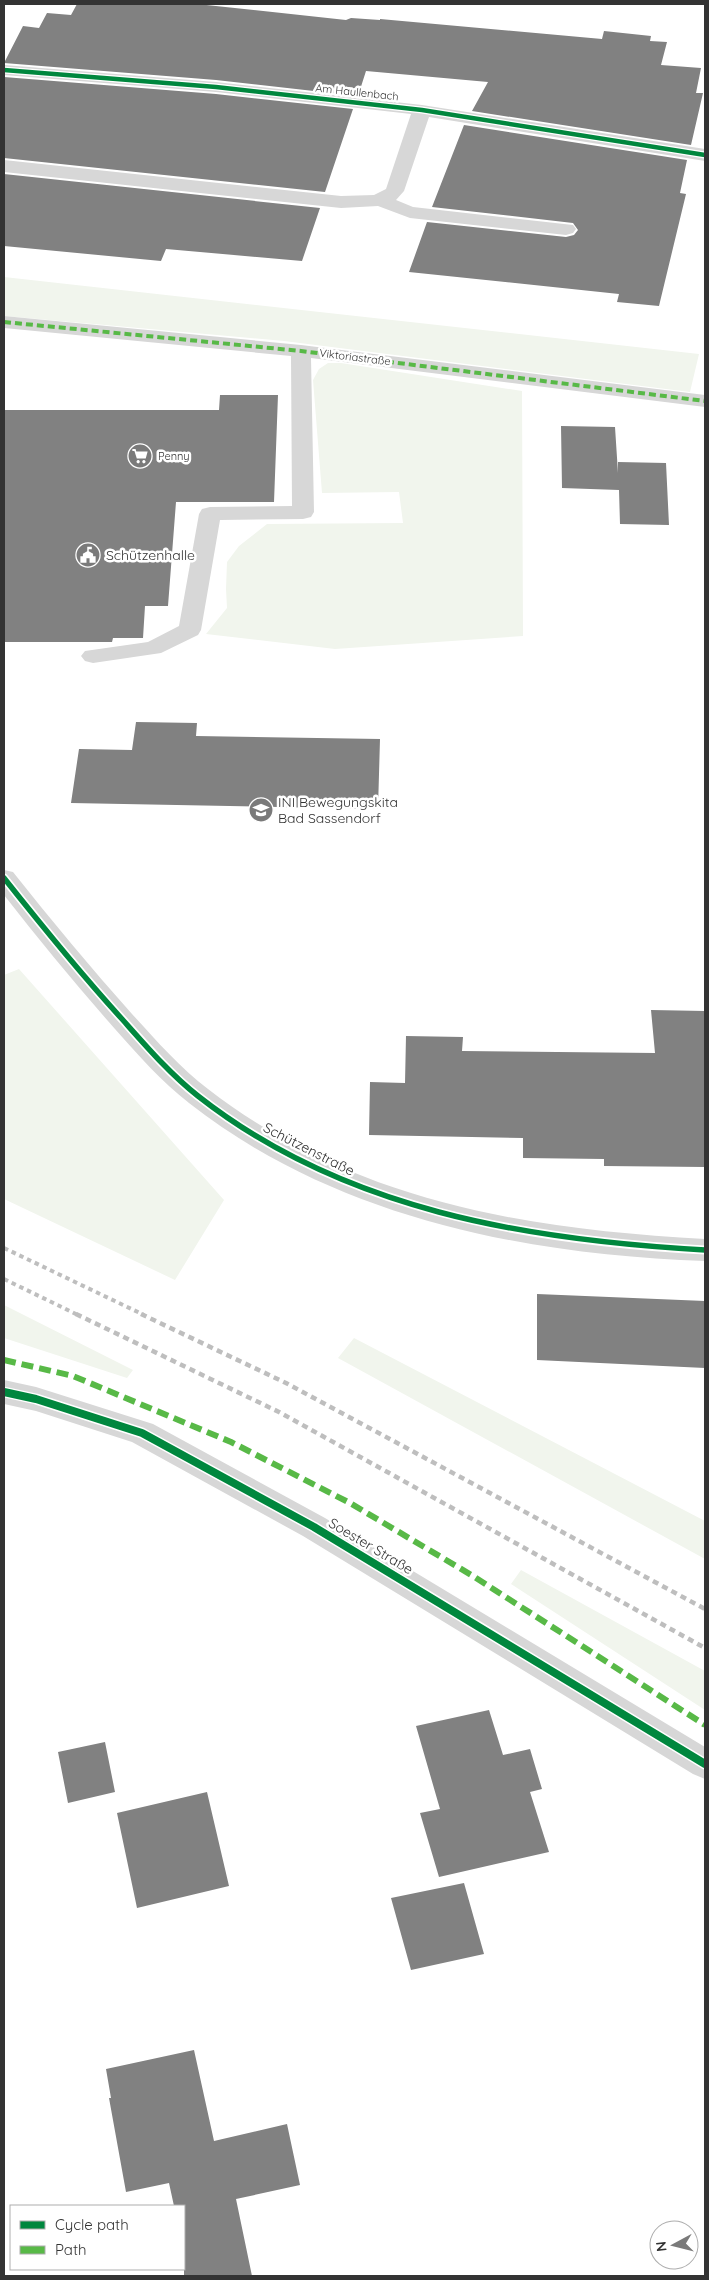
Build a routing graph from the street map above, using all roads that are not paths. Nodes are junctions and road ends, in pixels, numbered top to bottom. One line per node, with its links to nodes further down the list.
1 (4, 70): 2 (street, Am Haullenbach)
2 (422, 110): 3 (street, Am Haullenbach); 5 (street)
3 (705, 155)
4 (4, 166): 5 (street)
5 (382, 199): 6 (street)
6 (566, 228)
7 (4, 322): 8 (street, Viktoriastraße)
8 (300, 350): 9 (street, Viktoriastraße); 10 (street)
9 (705, 401)
10 (93, 656)
11 (4, 878): 12 (street, Schützenstraße)
12 (705, 1250)
13 (4, 1392): 14 (street, Soester Straße)
14 (705, 1764)

